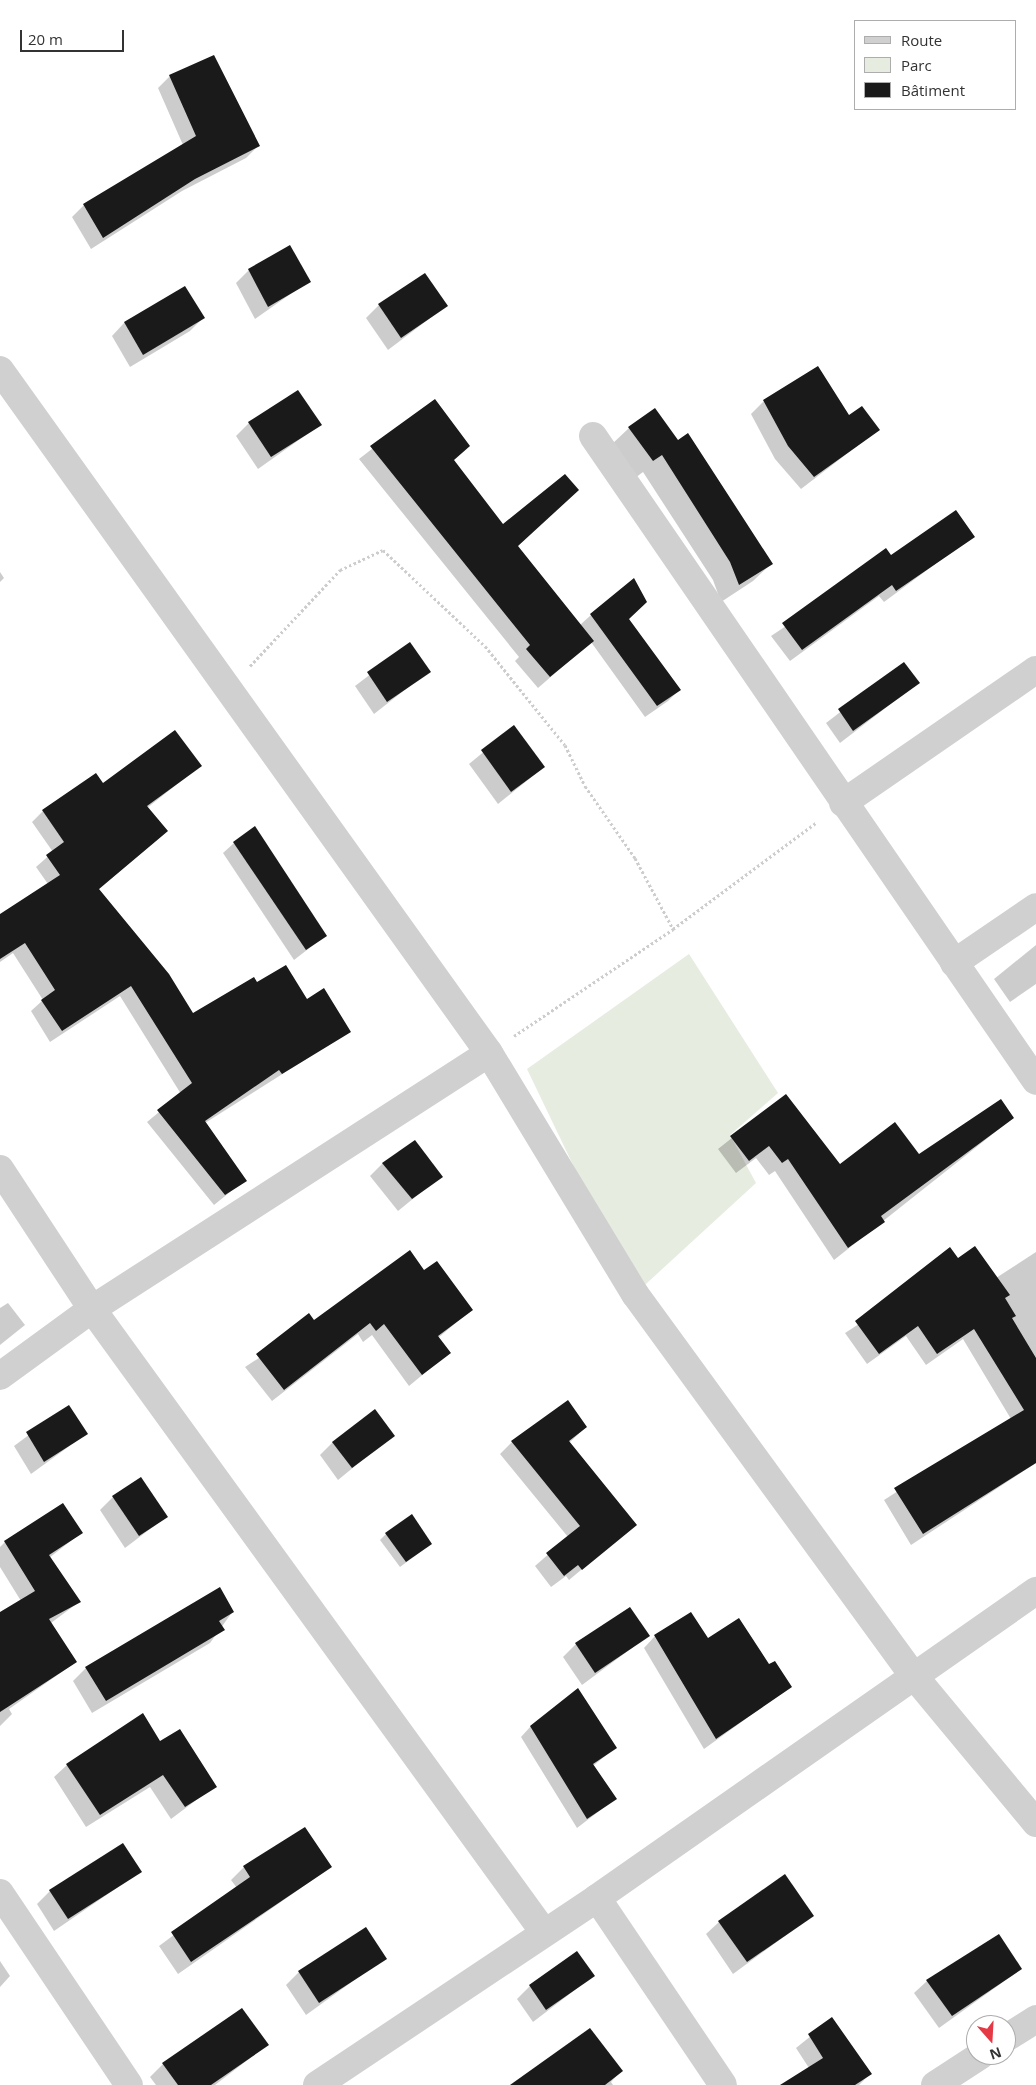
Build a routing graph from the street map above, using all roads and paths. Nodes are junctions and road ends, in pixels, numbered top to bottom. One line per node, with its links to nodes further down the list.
1 (0, 370): 4 (street)
2 (593, 436): 5 (street)
3 (1036, 670): 5 (street)
4 (229, 688): 7 (path); 9 (street)
5 (843, 803): 7 (path); 8 (street)
6 (1036, 907): 8 (street)
7 (673, 929): 9 (path)
8 (954, 962): 10 (street)
9 (489, 1053): 12 (street); 15 (street)
10 (1036, 1081)
11 (0, 1169): 12 (street)
12 (92, 1309): 13 (street); 19 (street)
13 (0, 1376)
14 (1036, 1591): 15 (street)
15 (914, 1676): 16 (street); 18 (street)
16 (1036, 1823)
17 (0, 1893): 23 (street)
18 (597, 1898): 19 (street); 25 (street)
19 (543, 1931): 24 (street)
20 (1036, 2018): 21 (street)
21 (1016, 2031)
22 (966, 2065): 26 (street)
23 (129, 2085)
24 (317, 2085)
25 (723, 2085)
26 (935, 2085)

